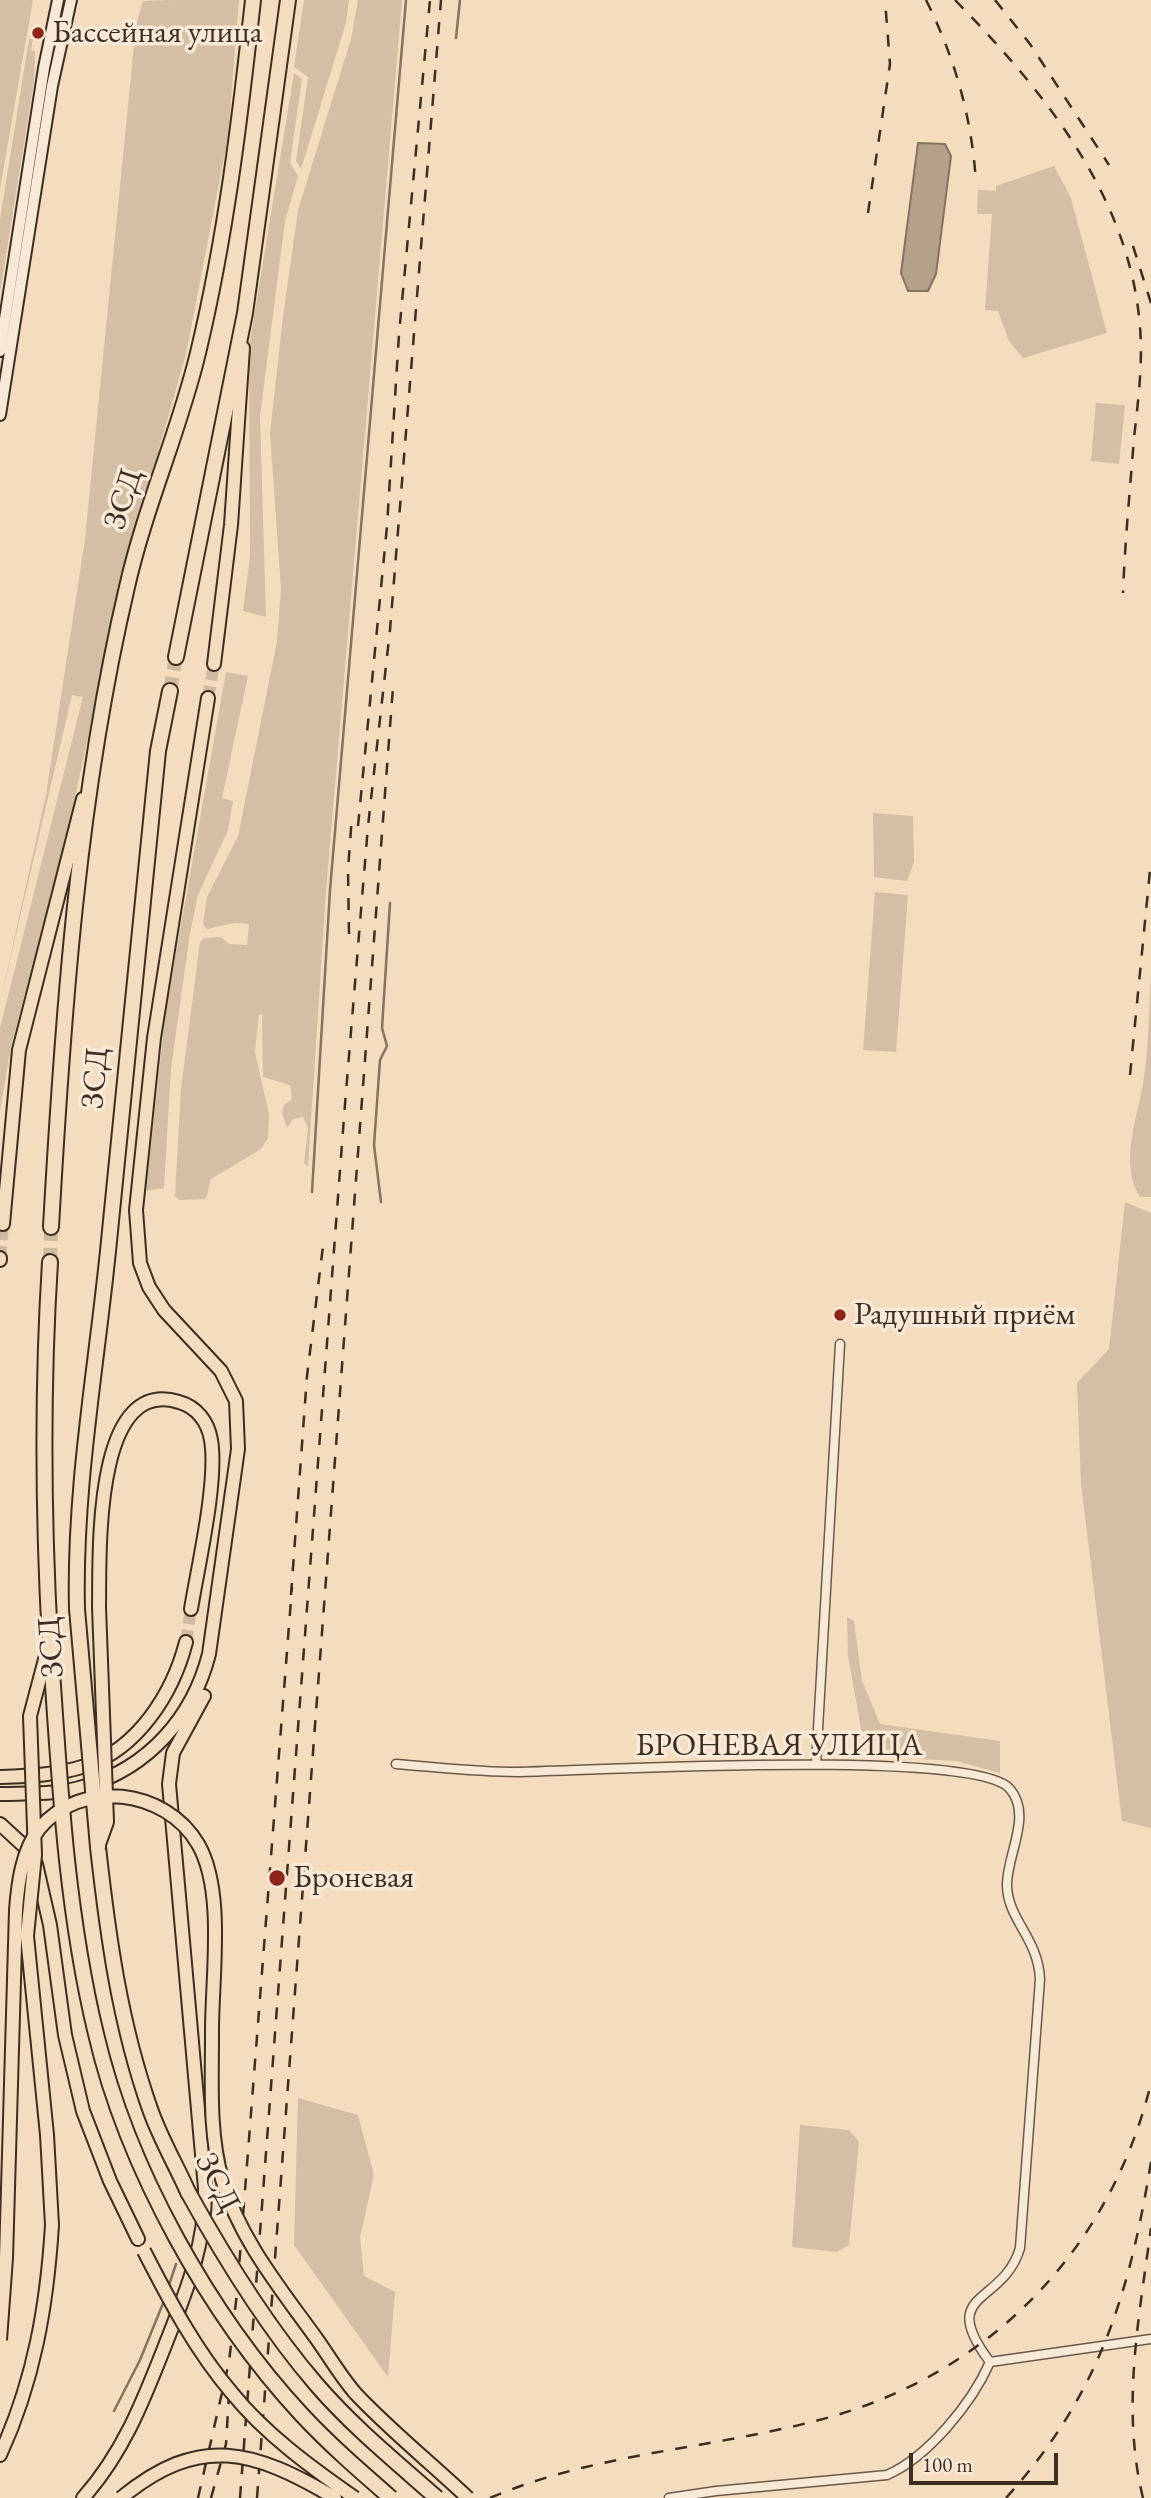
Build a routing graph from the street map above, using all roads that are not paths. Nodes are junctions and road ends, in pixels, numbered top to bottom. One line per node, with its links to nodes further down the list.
1 (58, 0): 6 (main road)
2 (71, 0): 7 (main road)
3 (253, 0): 12 (highway, ЗСД)
4 (289, 0): 5 (highway)
5 (245, 313): 8 (highway); 9 (main road)
6 (0, 351)
7 (0, 415)
8 (176, 657)
9 (214, 664)
10 (170, 691): 26 (highway, ЗСД, bridge)
11 (208, 698): 17 (main road)
12 (97, 744): 13 (main road); 14 (highway, ЗСД)
13 (3, 1224)
14 (51, 1227)
15 (50, 1262): 19 (highway, ЗСД)
16 (840, 1344): 22 (street)
17 (235, 1477): 24 (main road); 33 (main road)
18 (191, 1609): 26 (main road, bridge)
19 (50, 1641): 32 (main road, bridge); 37 (highway, ЗСД, bridge)
20 (186, 1642): 23 (main road)
21 (396, 1764): 22 (street, БРОНЕВАЯ УЛИЦА)
22 (816, 1764): 31 (street, БРОНЕВАЯ УЛИЦА)
23 (0, 1777)
24 (0, 1794)
25 (0, 1824): 27 (main road)
26 (98, 1847): 38 (highway, ЗСД, bridge)
27 (138, 2239)
28 (144, 2251): 36 (main road, bridge)
29 (1151, 2339): 31 (street)
30 (0, 2340): 39 (main road, bridge)
31 (990, 2362): 40 (street)
32 (0, 2455)
33 (83, 2498)
34 (121, 2498): 35 (main road, bridge)
35 (335, 2498)
36 (355, 2498)
37 (391, 2498)
38 (437, 2498)
39 (468, 2498)
40 (669, 2498)

